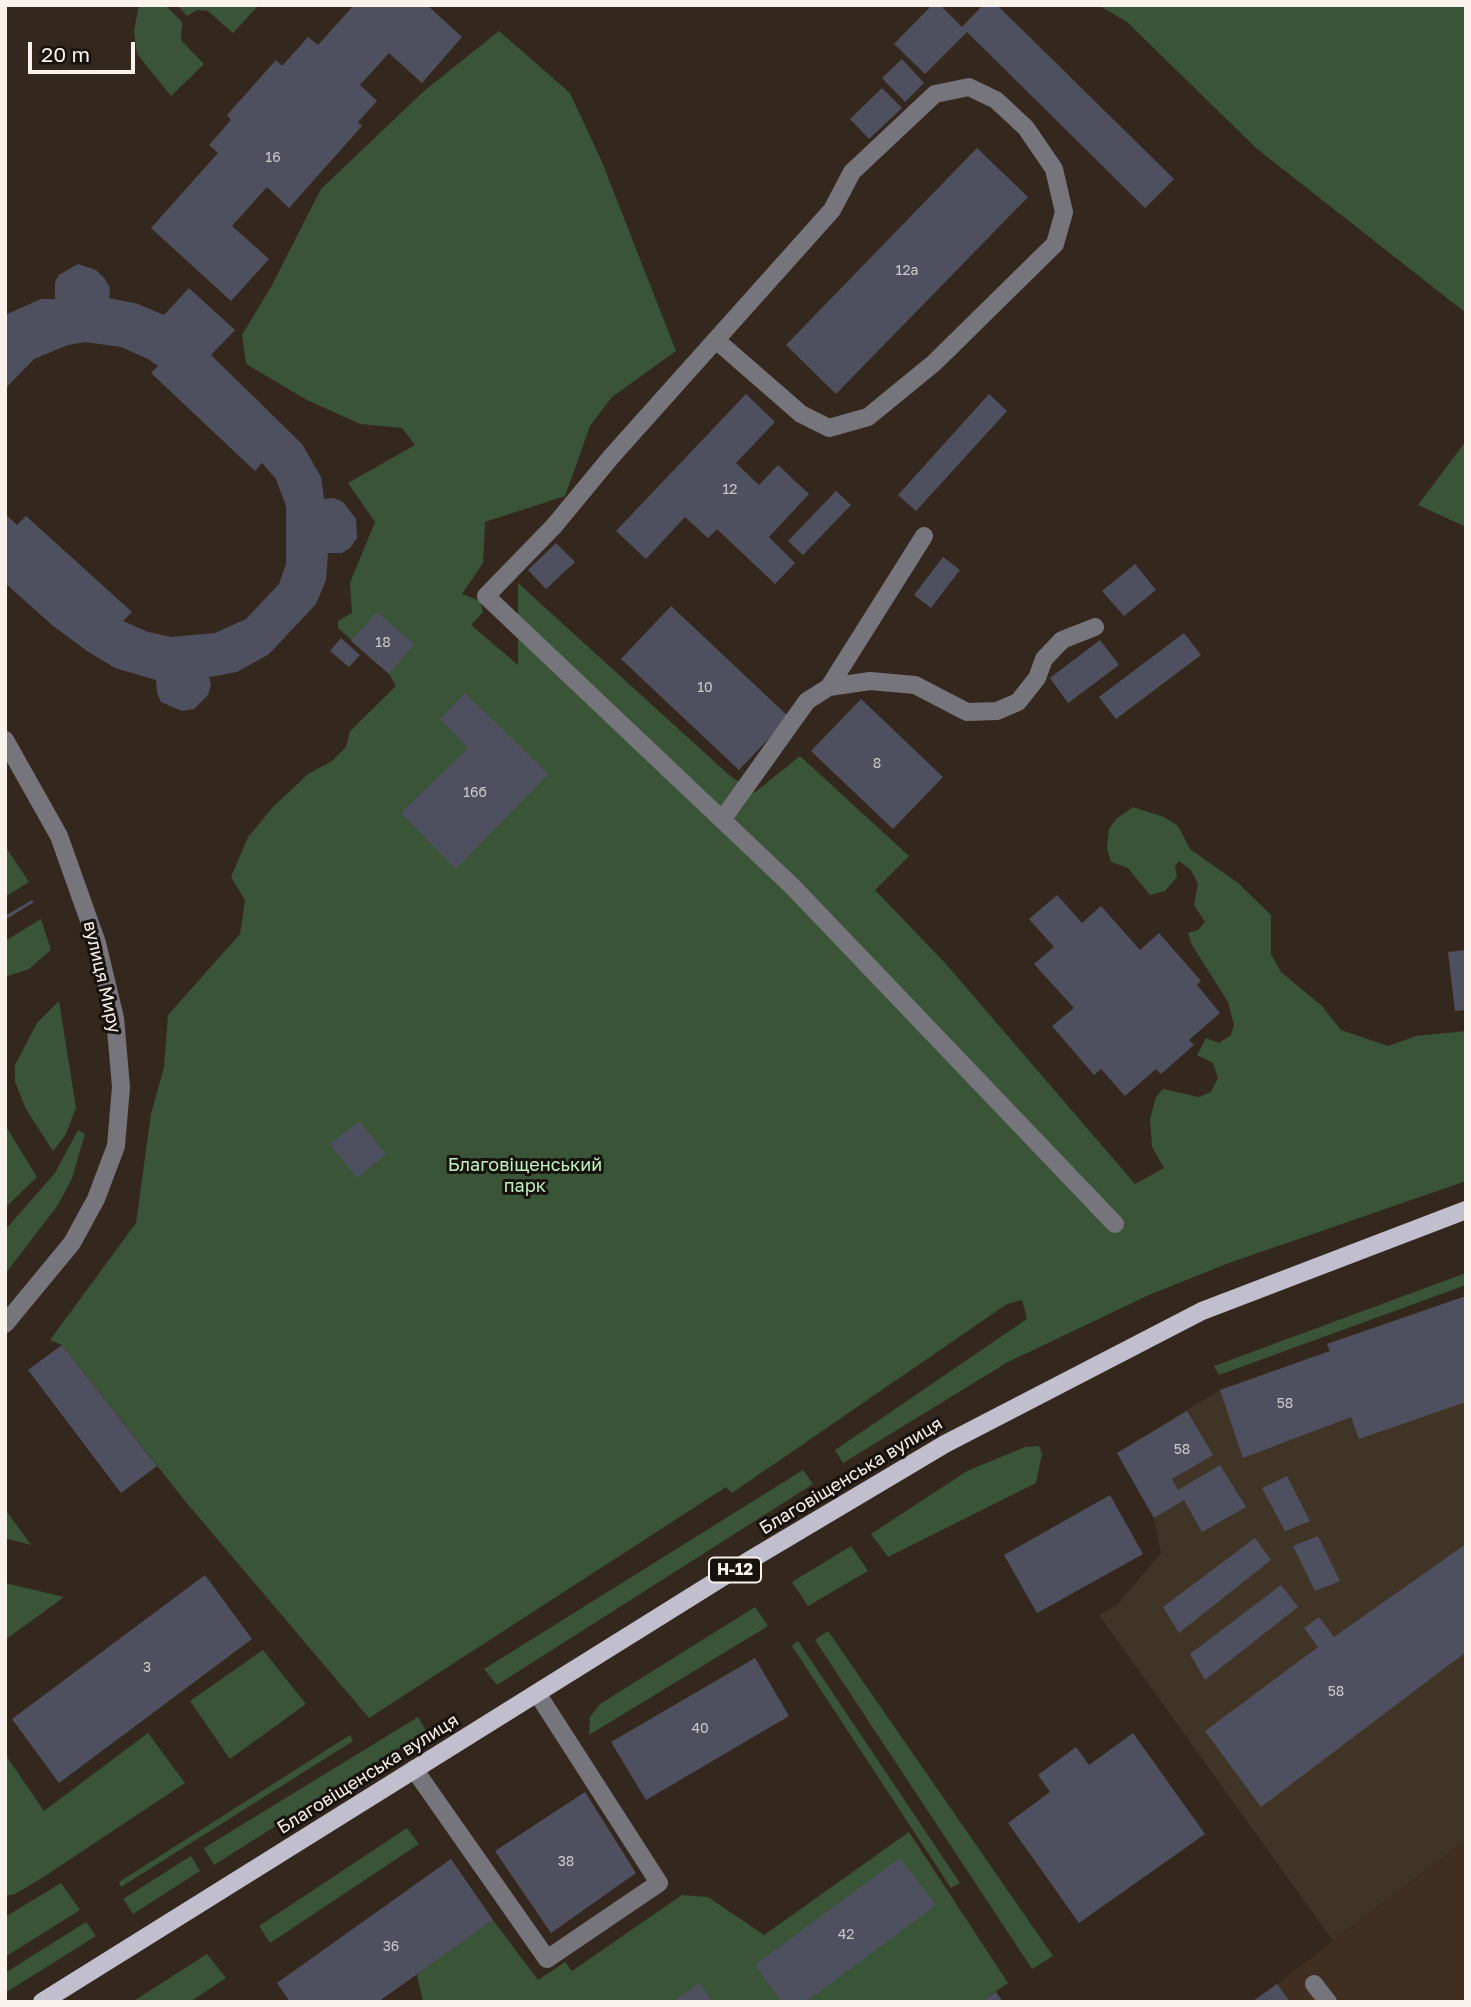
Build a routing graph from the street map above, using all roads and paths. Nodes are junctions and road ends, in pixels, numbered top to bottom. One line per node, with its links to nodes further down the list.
1 (716, 340): 1 (street); 6 (street)
2 (924, 536): 4 (street)
3 (1095, 627): 4 (street)
4 (829, 687): 6 (street)
5 (5, 740): 9 (street, вулиця Миру)
6 (722, 820): 8 (street)
7 (1466, 1210): 10 (main road, Благовіщенська вулиця / Н-12)
8 (1115, 1224)
9 (5, 1324)
10 (537, 1693): 11 (main road, Благовіщенська вулиця / Н-12); 11 (street)
11 (415, 1769): 13 (main road, Благовіщенська вулиця / Н-12)
12 (1314, 1984): 14 (street)
13 (43, 2002)
14 (1328, 2002)

